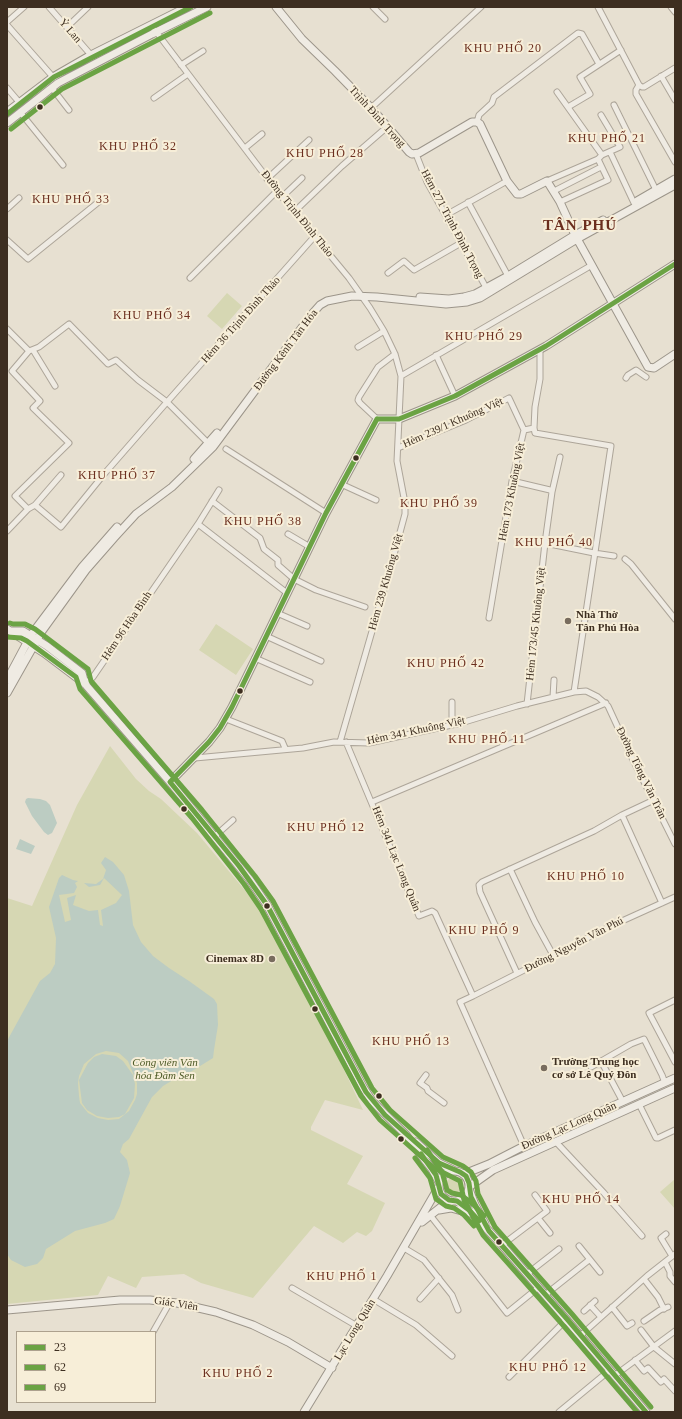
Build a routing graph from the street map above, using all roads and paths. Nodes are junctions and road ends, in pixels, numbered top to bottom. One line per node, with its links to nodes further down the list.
1 (24, 7): 15 (street)
2 (49, 7): 17 (street, Ỷ Lan)
3 (88, 7): 17 (street)
4 (187, 7): 11 (street)
5 (207, 7): 14 (street)
6 (276, 7): 37 (street, Trịnh Đình Trọng)
7 (373, 7): 13 (street)
8 (481, 7): 37 (street)
9 (598, 7): 19 (street)
10 (671, 7): 12 (street)
11 (171, 11): 14 (street); 16 (street)
12 (675, 12)
13 (385, 19)
14 (180, 20): 18 (street)
15 (7, 24): 27 (street)
16 (151, 25): 18 (street, Đường Trịnh Đình Thảo); 21 (street)
17 (67, 27): 21 (street, Ỷ Lan)
18 (156, 32): 23 (street, Đường Trịnh Đình Thảo); 30 (street)
19 (621, 50): 22 (street); 28 (street)
20 (203, 51): 23 (street)
21 (91, 55): 27 (street)
22 (599, 64): 36 (street); 42 (street)
23 (181, 65): 25 (street, Đường Trịnh Đình Thảo)
24 (675, 68): 26 (street)
25 (188, 74): 32 (street); 47 (street, Đường Trịnh Đình Thảo)
26 (661, 76): 28 (street); 33 (street)
27 (53, 77): 34 (street)
28 (639, 85): 52 (street)
29 (7, 88): 34 (street)
30 (52, 88): 38 (street); 40 (street)
31 (557, 92): 36 (street)
32 (154, 98)
33 (675, 100)
34 (19, 102): 39 (street)
35 (614, 105): 61 (street)
36 (568, 107): 50 (street)
37 (371, 108): 44 (street, Trịnh Đình Trọng)
38 (69, 110)
39 (7, 112)
40 (20, 112): 43 (street); 53 (street)
41 (601, 115): 48 (street)
42 (477, 122): 49 (street, Trịnh Đình Trọng); 58 (street)
43 (7, 123)
44 (388, 127): 49 (street, Trịnh Đình Trọng); 71 (street)
45 (262, 134): 47 (street)
46 (309, 140): 55 (street)
47 (245, 148): 55 (street, Đường Trịnh Đình Thảo)
48 (610, 152): 50 (street); 69 (street)
49 (416, 154): 72 (street, Hẻm 271 Trịnh Đình Trọng)
50 (602, 155): 51 (street)
51 (598, 159): 54 (street); 59 (street)
52 (675, 162)
53 (63, 165)
54 (601, 167): 62 (street); 68 (street)
55 (267, 178): 63 (street, Đường Trịnh Đình Thảo)
56 (302, 178): 64 (street)
57 (675, 179): 61 (street, Đường Kênh Tân Hóa)
58 (508, 181): 59 (street); 67 (street)
59 (547, 181): 62 (street)
60 (675, 185): 74 (street, Đường Kênh Tân Hóa)
61 (656, 190): 69 (street, Đường Kênh Tân Hóa)
62 (554, 191): 68 (street)
63 (277, 192): 64 (street, Đường Trịnh Đình Thảo); 81 (street)
64 (282, 197): 71 (street, Đường Trịnh Đình Thảo)
65 (19, 198): 70 (street)
66 (101, 200): 75 (street)
67 (468, 202): 72 (street); 80 (street)
68 (560, 202): 74 (street)
69 (634, 203): 74 (street, Đường Kênh Tân Hóa)
70 (7, 209)
71 (294, 212): 73 (street, Đường Trịnh Đình Thảo)
72 (446, 215): 76 (street, Hẻm 271 Trịnh Đình Trọng)
73 (314, 237): 83 (street, Đường Trịnh Đình Thảo); 98 (street, Hẻm 36 Trịnh Đình Thảo)
74 (576, 237): 78 (street); 80 (street, Đường Kênh Tân Hóa); 82 (street, Đường Kênh Tân Hóa)
75 (7, 240)
76 (461, 243): 79 (street); 82 (street, Hẻm 271 Trịnh Đình Trọng)
77 (675, 264): 84 (street)
78 (592, 265): 84 (street); 92 (street)
79 (388, 273)
80 (508, 276): 82 (street, Đường Kênh Tân Hóa)
81 (190, 278)
82 (488, 291): 83 (street, Đường Kênh Tân Hóa)
83 (360, 293): 86 (street, Đường Trịnh Đình Thảo); 103 (street, Đường Kênh Tân Hóa)
84 (612, 304): 88 (street); 91 (street)
85 (7, 329): 89 (street)
86 (384, 331): 87 (street); 90 (street, Đường Trịnh Đình Thảo)
87 (358, 347)
88 (540, 349): 97 (street); 101 (street)
89 (31, 351): 96 (street); 98 (street); 115 (street)
90 (394, 354): 93 (street, Đường Trịnh Đình Thảo); 99 (street)
91 (675, 354)
92 (436, 355): 93 (street); 97 (street)
93 (401, 376): 100 (street, Đường Trịnh Đình Thảo)
94 (646, 377): 95 (street)
95 (626, 378)
96 (55, 386)
97 (455, 396): 100 (street)
98 (167, 402): 103 (street); 114 (street, Hẻm 36 Trịnh Đình Thảo)
99 (377, 419): 100 (street); 109 (street)
100 (399, 419): 104 (street, Hẻm 239 Khuông Việt)
101 (534, 428): 102 (street, Hẻm 173 Khuông Việt); 122 (street)
102 (524, 430): 104 (street, Hẻm 239/1 Khuông Việt); 108 (street, Hẻm 173 Khuông Việt)
103 (212, 442): 133 (street, Đường Kênh Tân Hóa); 135 (street, Đường Kênh Tân Hóa)
104 (398, 448): 152 (street, Hẻm 239 Khuông Việt)
105 (226, 449): 116 (street)
106 (560, 457): 111 (street, Hẻm 173/45 Khuông Việt)
107 (61, 475): 114 (street)
108 (512, 482): 111 (street); 129 (street, Hẻm 173 Khuông Việt)
109 (341, 484): 112 (street); 116 (street)
110 (219, 490): 113 (street, Hẻm 96 Hòa Bình)
111 (552, 492): 120 (street, Hẻm 173/45 Khuông Việt)
112 (376, 500)
113 (212, 501): 117 (street, Hẻm 96 Hòa Bình); 125 (street)
114 (35, 505): 115 (street)
115 (28, 509): 118 (street)
116 (326, 514): 121 (street)
117 (198, 524): 126 (street); 143 (street, Hẻm 96 Hòa Bình)
118 (7, 531)
119 (288, 534): 121 (street)
120 (545, 543): 122 (street); 149 (street, Hẻm 173/45 Khuông Việt)
121 (310, 547): 125 (street)
122 (594, 553): 123 (street); 144 (street)
123 (614, 556)
124 (625, 559): 130 (street)
125 (294, 579): 126 (street); 127 (street)
126 (287, 593): 128 (street)
127 (365, 607)
128 (277, 613): 131 (street); 134 (street)
129 (489, 618)
130 (675, 619)
131 (307, 626)
132 (10, 630): 133 (street); 136 (street)
133 (31, 635): 135 (street); 136 (street, Đường Kênh Tân Hóa)
134 (266, 636): 138 (street); 139 (street)
135 (38, 640): 137 (street, Đường Kênh Tân Hóa); 143 (street)
136 (27, 643): 137 (street); 140 (street, Đường Kênh Tân Hóa)
137 (34, 646): 143 (street); 145 (street, Đường Kênh Tân Hóa)
138 (256, 658): 142 (street); 150 (street)
139 (321, 661)
140 (7, 680)
141 (554, 680): 146 (street)
142 (310, 682)
143 (85, 684): 156 (street)
144 (574, 692): 146 (street, Hẻm 341 Khuông Việt); 148 (street, Hẻm 341 Khuông Việt)
145 (7, 693)
146 (553, 697): 149 (street, Hẻm 341 Khuông Việt)
147 (452, 702): 151 (street)
148 (606, 703): 157 (street, Đường Tống Văn Trân); 158 (street)
149 (527, 704): 151 (street, Hẻm 341 Khuông Việt)
150 (226, 719): 154 (street); 155 (street)
151 (452, 724): 153 (street, Hẻm 341 Khuông Việt)
152 (340, 742): 153 (street, Hẻm 341 Khuông Việt); 154 (street, Hẻm 341 Khuông Việt)
153 (346, 742): 158 (street, Hẻm 341 Lạc Long Quân)
154 (285, 748): 155 (street, Hẻm 341 Khuông Việt)
155 (195, 758): 156 (street)
156 (170, 782): 161 (street)
157 (654, 800): 159 (street); 162 (street, Đường Tống Văn Trân)
158 (372, 802): 168 (street, Hẻm 341 Lạc Long Quân)
159 (622, 815): 163 (street); 165 (street)
160 (233, 820): 161 (street)
161 (215, 836): 181 (street)
162 (675, 844)
163 (510, 869): 166 (street); 167 (street)
164 (675, 897): 165 (street, Đường Nguyễn Văn Phú)
165 (662, 903): 166 (street, Đường Nguyễn Văn Phú)
166 (553, 955): 167 (street, Đường Nguyễn Văn Phú)
167 (517, 973): 168 (street, Đường Nguyễn Văn Phú)
168 (473, 996): 183 (street)
169 (675, 1000): 171 (street)
170 (601, 1061): 172 (street); 175 (street); 177 (street)
171 (675, 1062)
172 (591, 1067)
173 (426, 1075): 178 (street)
174 (675, 1078): 175 (street, Đường Lạc Long Quân)
175 (665, 1083): 177 (street, Đường Lạc Long Quân)
176 (675, 1088): 179 (street, Đường Lạc Long Quân)
177 (623, 1102): 183 (street, Đường Lạc Long Quân)
178 (444, 1103)
179 (639, 1104): 180 (street); 182 (street, Đường Lạc Long Quân)
180 (675, 1130)
181 (406, 1135): 184 (street); 186 (street)
182 (556, 1142): 187 (street, Đường Lạc Long Quân); 197 (street)
183 (524, 1146): 185 (street, Đường Lạc Long Quân)
184 (453, 1170): 185 (street); 186 (street)
185 (464, 1174): 187 (street)
186 (438, 1185): 189 (street); 193 (street)
187 (469, 1188): 189 (street); 194 (street)
188 (535, 1195): 192 (street)
189 (455, 1201): 190 (street); 191 (street)
190 (433, 1212): 191 (street); 193 (street); 210 (street)
191 (473, 1215): 194 (street)
192 (538, 1218): 195 (street); 198 (street)
193 (417, 1226): 200 (street, Lạc Long Quân)
194 (489, 1231): 198 (street)
195 (550, 1233)
196 (666, 1234): 202 (street)
197 (642, 1236)
198 (502, 1245): 206 (street)
199 (579, 1246): 203 (street)
200 (404, 1248): 207 (street); 213 (street, Lạc Long Quân)
201 (559, 1249): 206 (street)
202 (673, 1255): 204 (street)
203 (589, 1260): 205 (street); 212 (street)
204 (665, 1262): 208 (street); 209 (street)
205 (600, 1272)
206 (527, 1274): 210 (street)
207 (439, 1278): 214 (street); 220 (street)
208 (644, 1279): 218 (street); 224 (street)
209 (675, 1282)
210 (538, 1287): 212 (street)
211 (292, 1288): 226 (street)
212 (545, 1295): 223 (street)
213 (374, 1298): 226 (street, Lạc Long Quân); 232 (street)
214 (420, 1299)
215 (595, 1301): 217 (street)
216 (170, 1302): 219 (street, Giác Viên); 228 (street); 235 (street, Giác Viên)
217 (590, 1306): 221 (street); 222 (street)
218 (612, 1307): 222 (street); 225 (street)
219 (7, 1310)
220 (458, 1310)
221 (584, 1310)
222 (601, 1318): 230 (street)
223 (567, 1319): 230 (street); 237 (street)
224 (644, 1321)
225 (632, 1323)
226 (357, 1326): 235 (street, Lạc Long Quân)
227 (641, 1330): 231 (street)
228 (154, 1331)
229 (675, 1331): 231 (street)
230 (580, 1336): 236 (street)
231 (654, 1347): 233 (street); 234 (street)
232 (452, 1356)
233 (635, 1360): 236 (street); 238 (street)
234 (675, 1364)
235 (332, 1368): 239 (street, Lạc Long Quân)
236 (612, 1373): 240 (street); 241 (street)
237 (509, 1377)
238 (675, 1390)
239 (304, 1412)
240 (559, 1412)
241 (646, 1412)

